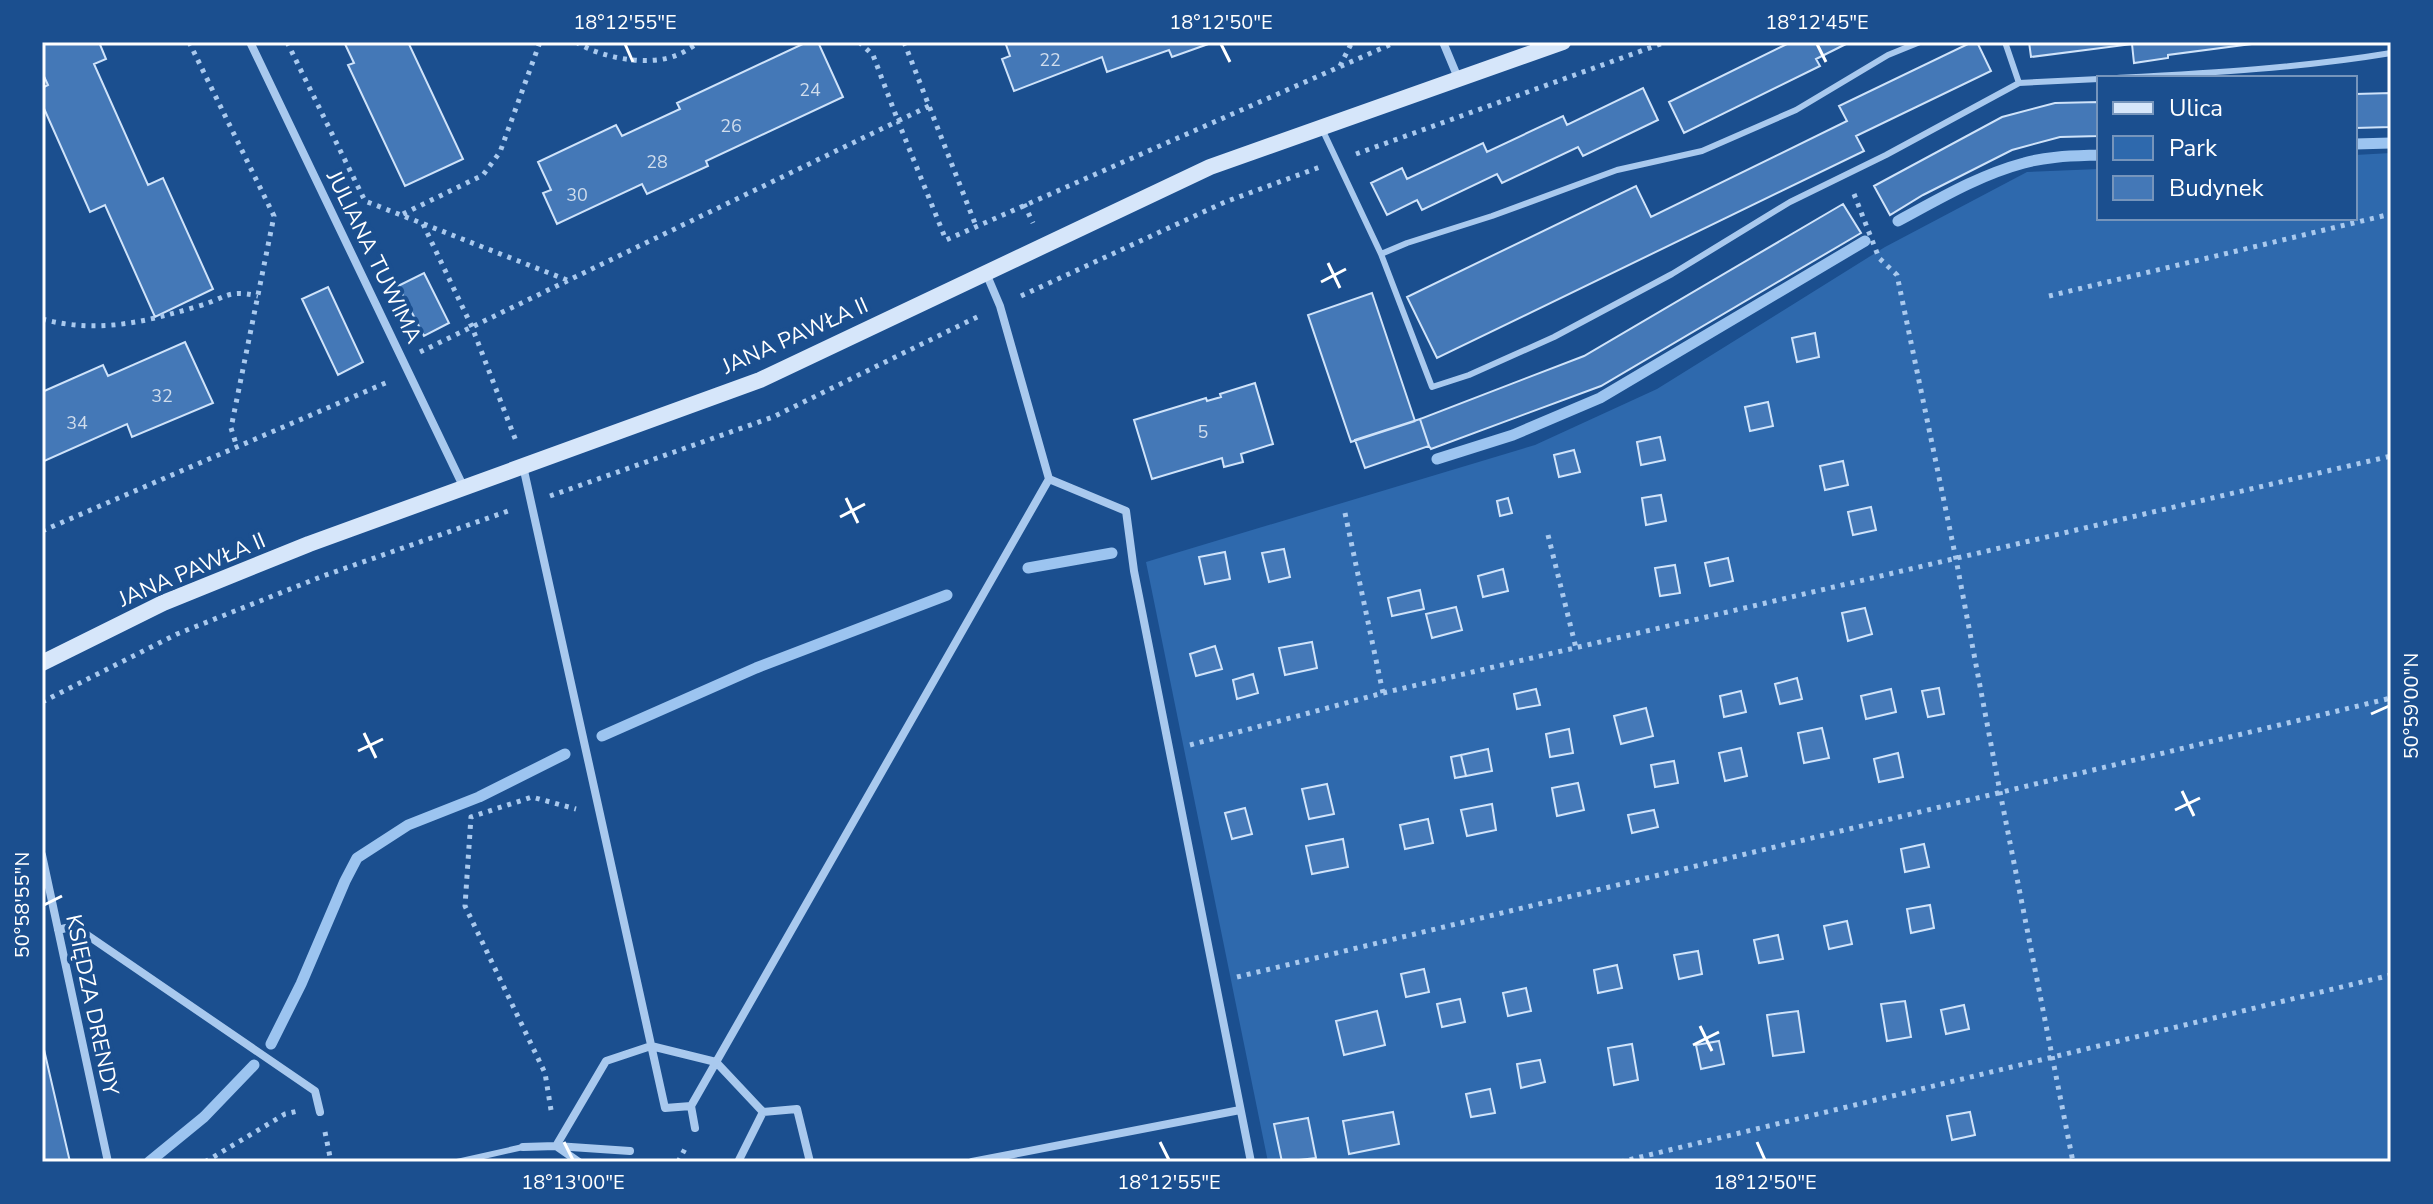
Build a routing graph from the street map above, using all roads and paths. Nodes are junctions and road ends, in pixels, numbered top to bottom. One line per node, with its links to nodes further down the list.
1 (189, 42): 35 (path)
2 (250, 42): 39 (street, JULIANA TUWIMA)
3 (287, 42): 29 (path)
4 (540, 42): 29 (path)
5 (576, 42): 6 (path)
6 (700, 42)
7 (859, 42): 16 (path)
8 (904, 42): 23 (path)
9 (1352, 42): 18 (path)
10 (1396, 42): 18 (path)
11 (1443, 42): 20 (street)
12 (1563, 42): 20 (street, JANA PAWŁA II)
13 (1666, 42): 26 (path)
14 (1920, 42): 32 (lane)
15 (2005, 42): 22 (lane)
16 (872, 47): 24 (path)
17 (2391, 53): 19 (lane)
18 (1339, 67): 31 (path)
19 (2157, 76)
20 (1458, 79): 25 (street, JANA PAWŁA II)
21 (2097, 79): 22 (lane)
22 (2019, 83): 27 (lane)
23 (929, 106): 24 (path); 31 (path)
24 (898, 121): 31 (path); 34 (path)
25 (1322, 127): 26 (lane); 33 (street, JANA PAWŁA II)
26 (1338, 161): 32 (lane)
27 (1846, 174): 32 (lane); 50 (path)
28 (2391, 214): 36 (path)
29 (402, 215): 30 (path)
30 (422, 223): 34 (path); 38 (path)
31 (976, 226)
32 (1381, 254)
33 (986, 273): 44 (street, JANA PAWŁA II); 45 (street)
34 (568, 281): 38 (path)
35 (258, 296): 37 (path); 42 (path)
36 (2049, 296)
37 (42, 319)
38 (472, 327): 39 (path); 41 (path)
39 (404, 359): 40 (street, JULIANA TUWIMA)
40 (410, 373): 42 (path); 46 (street, JULIANA TUWIMA)
41 (516, 441)
42 (237, 447): 48 (path)
43 (2391, 456): 50 (path)
44 (523, 465): 46 (street, JANA PAWŁA II); 57 (street)
45 (1049, 479): 55 (street); 64 (street)
46 (464, 488): 52 (street, JANA PAWŁA II)
47 (1345, 513): 53 (path)
48 (42, 531)
49 (1548, 535): 51 (path)
50 (1956, 559): 51 (path); 56 (path)
51 (1576, 648): 53 (path)
52 (42, 663)
53 (1383, 693): 55 (path)
54 (2391, 698): 56 (path)
55 (1170, 751): 61 (street)
56 (2000, 792): 61 (path); 63 (path)
57 (600, 815): 62 (street); 65 (path)
58 (42, 855): 59 (street, KSIĘDZA DRENDY)
59 (58, 930): 67 (street); 74 (street, KSIĘDZA DRENDY)
60 (2391, 975): 63 (path)
61 (1215, 982): 68 (street)
62 (651, 1046): 64 (street); 66 (street); 71 (street)
63 (2052, 1057): 83 (path); 84 (path)
64 (716, 1062): 66 (street); 69 (street)
65 (549, 1098)
66 (691, 1106): 70 (street)
67 (320, 1109): 75 (path); 76 (path)
68 (1240, 1110): 81 (street); 82 (street)
69 (763, 1112): 79 (street); 80 (street)
70 (695, 1128)
71 (556, 1146): 72 (street); 73 (street); 78 (street)
72 (523, 1147): 77 (lane)
73 (630, 1151)
74 (108, 1162)
75 (205, 1162)
76 (331, 1162)
77 (457, 1162)
78 (579, 1162)
79 (738, 1162)
80 (810, 1162)
81 (972, 1162)
82 (1251, 1162)
83 (1620, 1162)
84 (2073, 1162)

